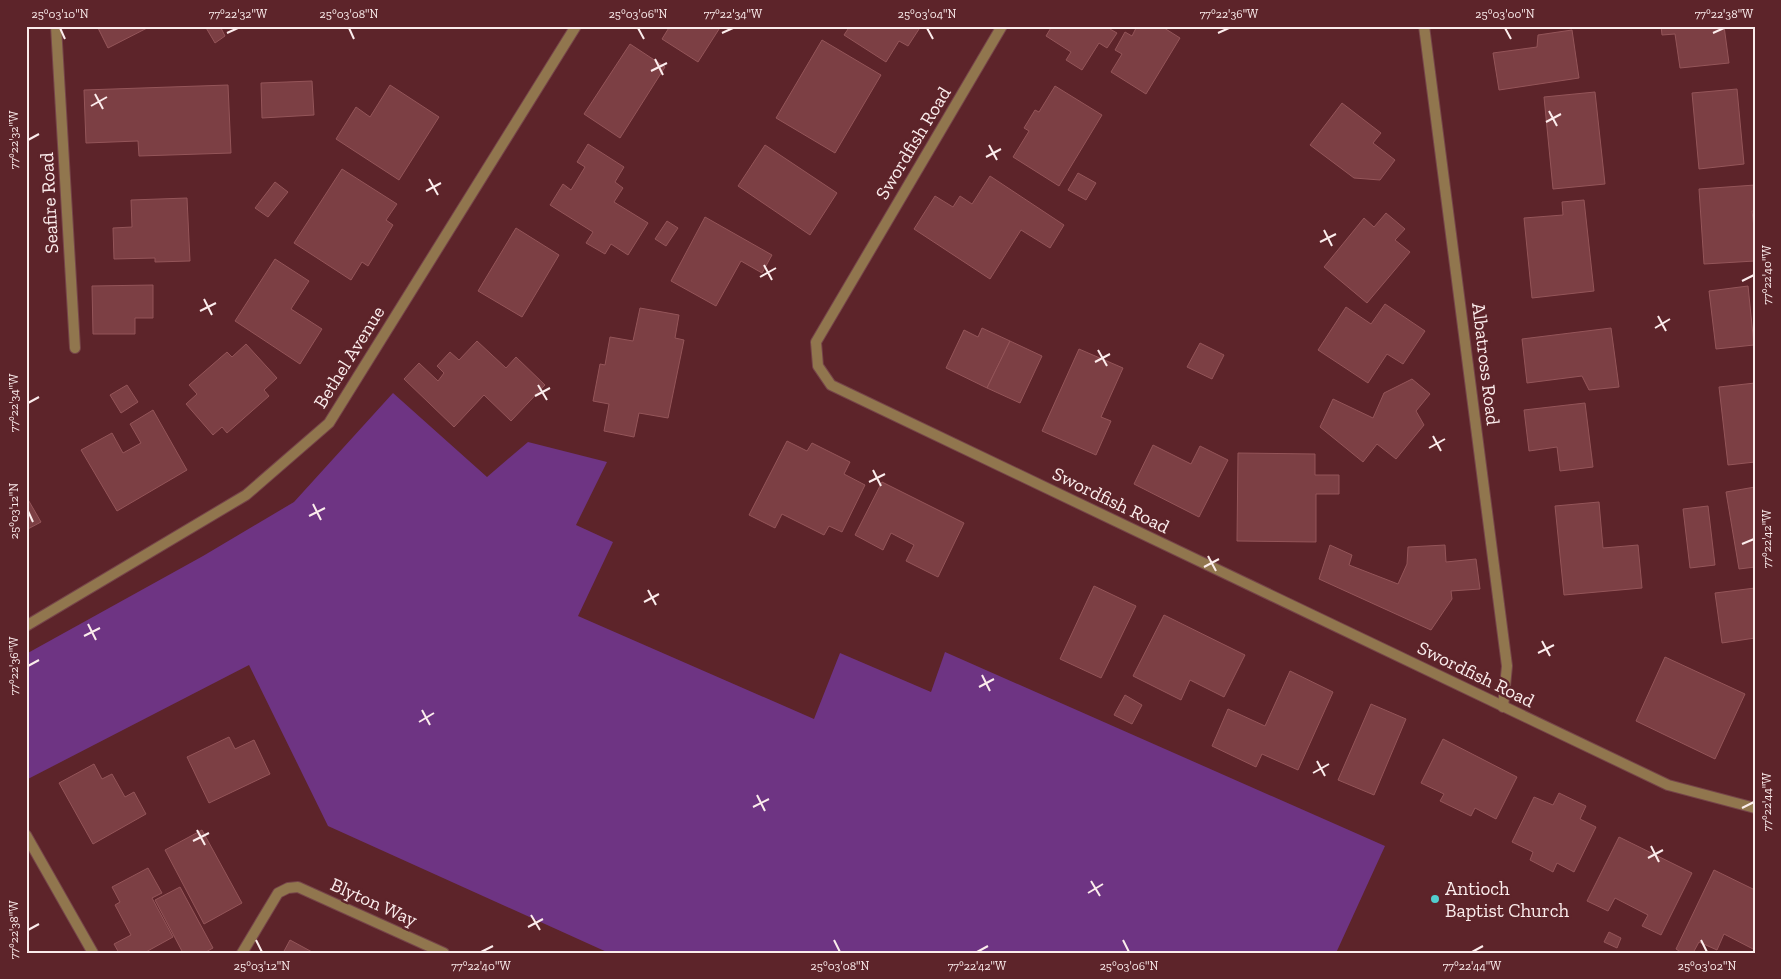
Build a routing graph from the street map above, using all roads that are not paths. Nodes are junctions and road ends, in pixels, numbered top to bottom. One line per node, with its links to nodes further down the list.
1 (56, 26): 5 (street, Seafire Road)
2 (576, 26): 6 (street, Bethel Avenue)
3 (1002, 26): 7 (street, Swordfish Road)
4 (1424, 26): 7 (street, Albatross Road)
5 (75, 348)
6 (26, 626)
7 (1503, 707): 8 (street, Swordfish Road)
8 (1755, 808)
9 (26, 835): 10 (street)
10 (94, 953)
11 (242, 953): 12 (street, Blyton Way)
12 (444, 953)

